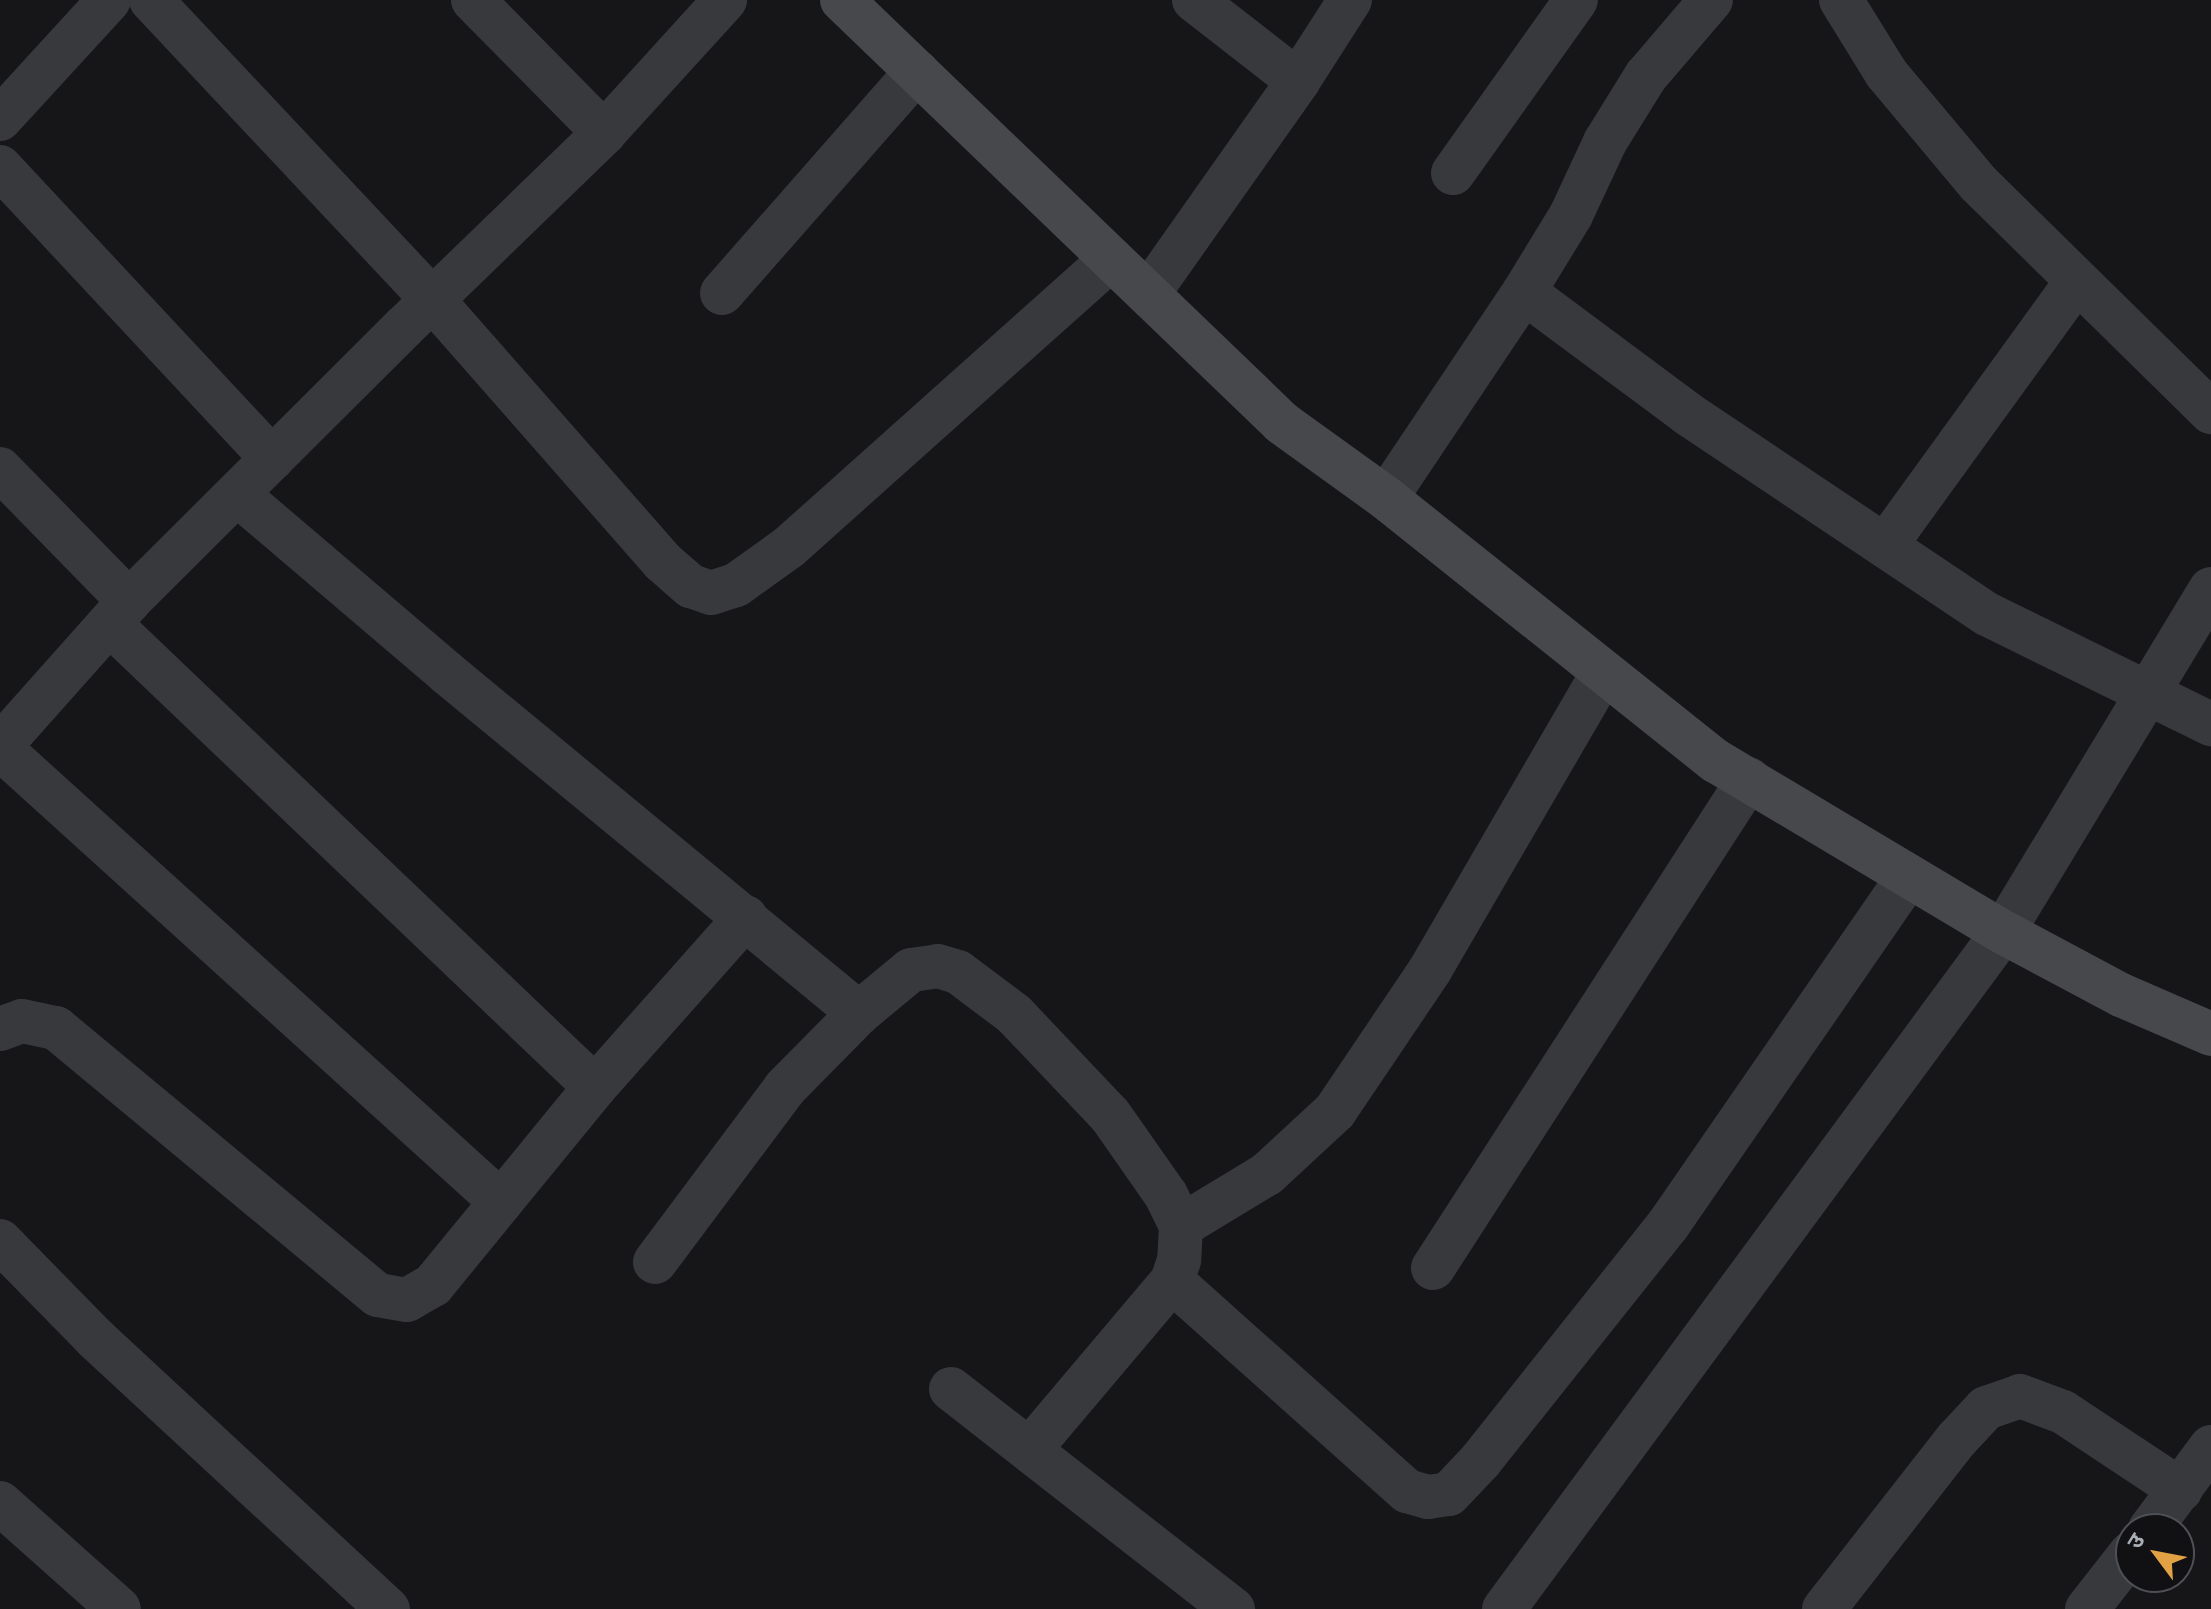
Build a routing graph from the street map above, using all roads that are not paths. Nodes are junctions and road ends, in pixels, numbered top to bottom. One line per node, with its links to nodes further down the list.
1 (109, 0): 13 (street)
2 (151, 0): 22 (street)
3 (473, 0): 14 (street)
4 (725, 0): 14 (street)
5 (842, 0): 11 (main road)
6 (1194, 0): 12 (street)
7 (1350, 0): 12 (street)
8 (1576, 0): 16 (street)
9 (1711, 0): 19 (street)
10 (1841, 0): 18 (street)
11 (917, 71): 17 (main road); 20 (street)
12 (1298, 81): 21 (street)
13 (0, 119)
14 (604, 133): 22 (street)
15 (0, 167): 24 (street)
16 (1453, 173)
17 (1111, 259): 21 (main road); 22 (street)
18 (2077, 281): 23 (street); 28 (street)
19 (1524, 292): 27 (street); 28 (street)
20 (722, 293)
21 (1148, 294): 27 (main road)
22 (432, 299): 24 (street)
23 (2211, 412)
24 (272, 459): 26 (street)
25 (0, 469): 30 (street)
26 (237, 494): 30 (street); 37 (street)
27 (1386, 498): 31 (main road)
28 (1885, 546): 32 (street)
29 (2211, 589): 32 (street)
30 (120, 613): 34 (street); 42 (street)
31 (1603, 673): 35 (main road); 44 (street)
32 (2148, 696): 33 (street); 38 (street)
33 (2211, 724)
34 (0, 747): 43 (street)
35 (1749, 779): 36 (main road); 47 (street)
36 (1909, 876): 38 (main road); 48 (street)
37 (746, 917): 39 (street); 42 (street)
38 (2003, 932): 41 (main road); 59 (street)
39 (859, 1013): 44 (street); 46 (street)
40 (0, 1029): 43 (street)
41 (2211, 1034)
42 (595, 1087): 43 (street)
43 (501, 1202)
44 (1181, 1226): 48 (street)
45 (0, 1241): 57 (street)
46 (655, 1262)
47 (1433, 1268)
48 (1172, 1281): 51 (street)
49 (951, 1389): 51 (street)
50 (2211, 1447): 52 (street)
51 (1029, 1450): 58 (street)
52 (2181, 1490): 54 (street); 60 (street)
53 (0, 1503): 56 (street)
54 (2163, 1513)
55 (2115, 1573): 61 (street)
56 (119, 1609)
57 (388, 1609)
58 (1233, 1609)
59 (1504, 1609)
60 (1824, 1609)
61 (2087, 1609)

